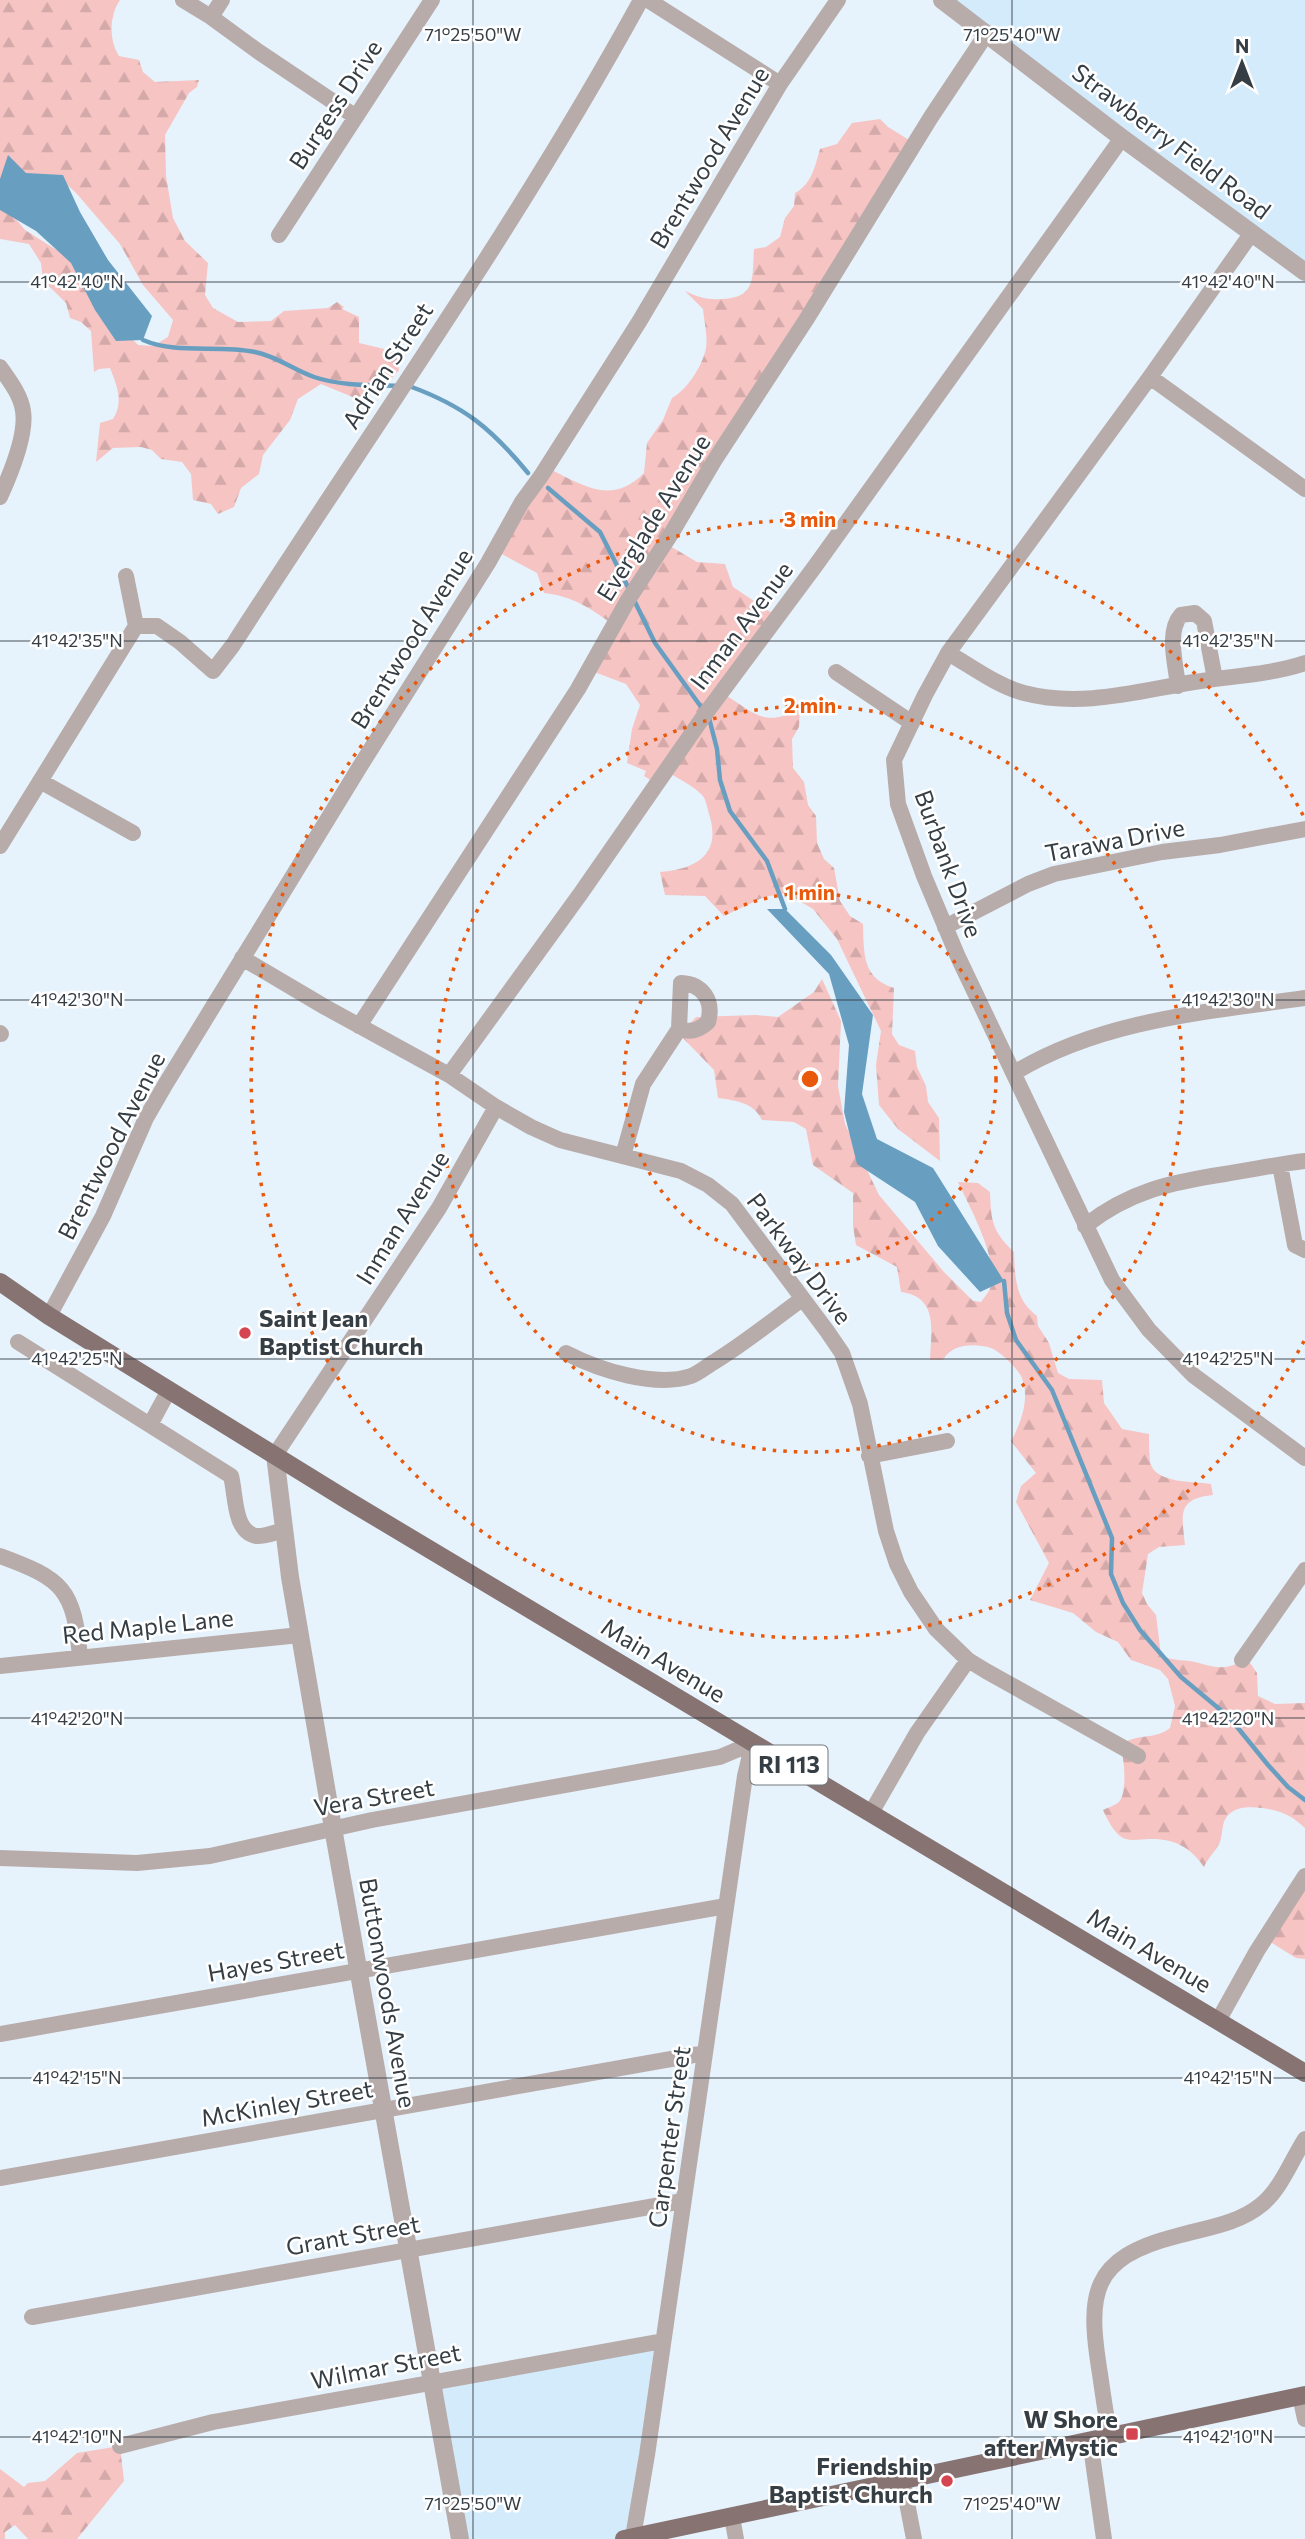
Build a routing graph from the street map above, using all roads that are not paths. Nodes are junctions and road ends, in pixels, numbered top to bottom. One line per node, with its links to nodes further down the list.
1 (183, 0): 8 (street)
2 (222, 0): 8 (street)
3 (432, 0): 11 (street, Burgess Drive)
4 (640, 0): 21 (street, Adrian Street)
5 (648, 0): 10 (street)
6 (838, 0): 10 (street, Brentwood Avenue)
7 (942, 0): 9 (street, Strawberry Field Road)
8 (211, 16): 11 (street)
9 (987, 33): 12 (street, Strawberry Field Road); 35 (street, Everglade Avenue)
10 (780, 84): 33 (street, Brentwood Avenue)
11 (356, 117): 14 (street, Burgess Drive)
12 (1122, 138): 13 (street, Strawberry Field Road); 38 (street, Inman Avenue)
13 (1251, 233): 15 (street, Strawberry Field Road); 17 (street, Burbank Drive)
14 (279, 235)
15 (1305, 272)
16 (0, 367): 19 (street)
17 (1150, 377): 18 (street); 22 (street, Burbank Drive)
18 (1305, 489)
19 (0, 497)
20 (125, 576): 21 (street)
21 (136, 626): 28 (street)
22 (948, 653): 26 (street); 27 (street, Burbank Drive)
23 (1305, 663): 25 (street)
24 (836, 672): 27 (street)
25 (1215, 679): 26 (street); 26 (street)
26 (1178, 686)
27 (912, 723): 32 (street, Burbank Drive)
28 (40, 781): 30 (street); 31 (street)
29 (1305, 829): 32 (street, Tarawa Drive)
30 (132, 832)
31 (0, 846)
32 (945, 927): 37 (street, Burbank Drive)
33 (242, 958): 35 (street, Parkway Drive); 47 (street, Brentwood Avenue)
34 (1305, 998): 37 (street)
35 (359, 1026): 38 (street, Parkway Drive)
36 (679, 1029): 40 (street)
37 (1014, 1073): 43 (street, Burbank Drive)
38 (449, 1075): 39 (street, Parkway Drive)
39 (496, 1107): 40 (street, Parkway Drive); 53 (street, Inman Avenue)
40 (624, 1156): 46 (street, Parkway Drive)
41 (1305, 1161): 42 (street)
42 (1280, 1165): 43 (street); 44 (street)
43 (1085, 1226): 55 (street, Burbank Drive)
44 (1305, 1250)
45 (0, 1282): 47 (main road, Main Avenue / RI 113)
46 (802, 1299): 49 (street); 54 (street, Parkway Drive)
47 (49, 1316): 50 (main road, Main Avenue / RI 113)
48 (18, 1342): 51 (street)
49 (566, 1353)
50 (169, 1390): 51 (street); 53 (main road, Main Avenue / RI 113)
51 (150, 1425): 56 (street)
52 (947, 1441): 54 (street)
53 (275, 1455): 56 (street, Buttonwoods Avenue); 64 (main road, Main Avenue / RI 113)
54 (869, 1456): 61 (street, Parkway Drive)
55 (1305, 1458)
56 (284, 1530): 59 (street, Buttonwoods Avenue)
57 (0, 1556): 60 (street)
58 (1305, 1570): 62 (street)
59 (300, 1634): 60 (street, Red Maple Lane); 67 (street, Buttonwoods Avenue)
60 (80, 1657): 63 (street, Red Maple Lane)
61 (968, 1660): 65 (street, Parkway Drive); 66 (street)
62 (1242, 1660)
63 (0, 1666)
64 (752, 1743): 66 (main road, Main Avenue / RI 113); 67 (street, Vera Street); 70 (street, Carpenter Street)
65 (1138, 1756)
66 (871, 1813): 72 (main road, Main Avenue / RI 113)
67 (332, 1828): 68 (street, Vera Street); 71 (street, Buttonwoods Avenue)
68 (0, 1858)
69 (1305, 1876): 72 (street)
70 (726, 1906): 71 (street, Hayes Street); 74 (street, Carpenter Street)
71 (359, 1970): 73 (street, Hayes Street); 76 (street, Buttonwoods Avenue)
72 (1218, 2021): 75 (main road, Main Avenue / RI 113)
73 (0, 2034)
74 (705, 2053): 76 (street, McKinley Street); 79 (street, Carpenter Street)
75 (1305, 2073)
76 (383, 2110): 78 (street, McKinley Street); 80 (street, Buttonwoods Avenue)
77 (1305, 2139): 86 (street)
78 (0, 2178)
79 (683, 2202): 80 (street, Grant Street); 82 (street, Carpenter Street)
80 (408, 2249): 81 (street, Grant Street); 83 (street, Buttonwoods Avenue)
81 (32, 2317)
82 (663, 2341): 83 (street, Wilmar Street); 91 (street, Carpenter Street)
83 (432, 2381): 88 (street, Wilmar Street); 92 (street, Buttonwoods Avenue)
84 (1302, 2395): 85 (street); 86 (main road)
85 (1305, 2419)
86 (1110, 2437): 87 (main road)
87 (1090, 2441): 89 (main road); 95 (street)
88 (120, 2446)
89 (903, 2482): 90 (main road); 94 (street)
90 (732, 2517): 91 (main road); 93 (street)
91 (629, 2538)
92 (460, 2539)
93 (736, 2539)
94 (914, 2539)
95 (1104, 2539)

